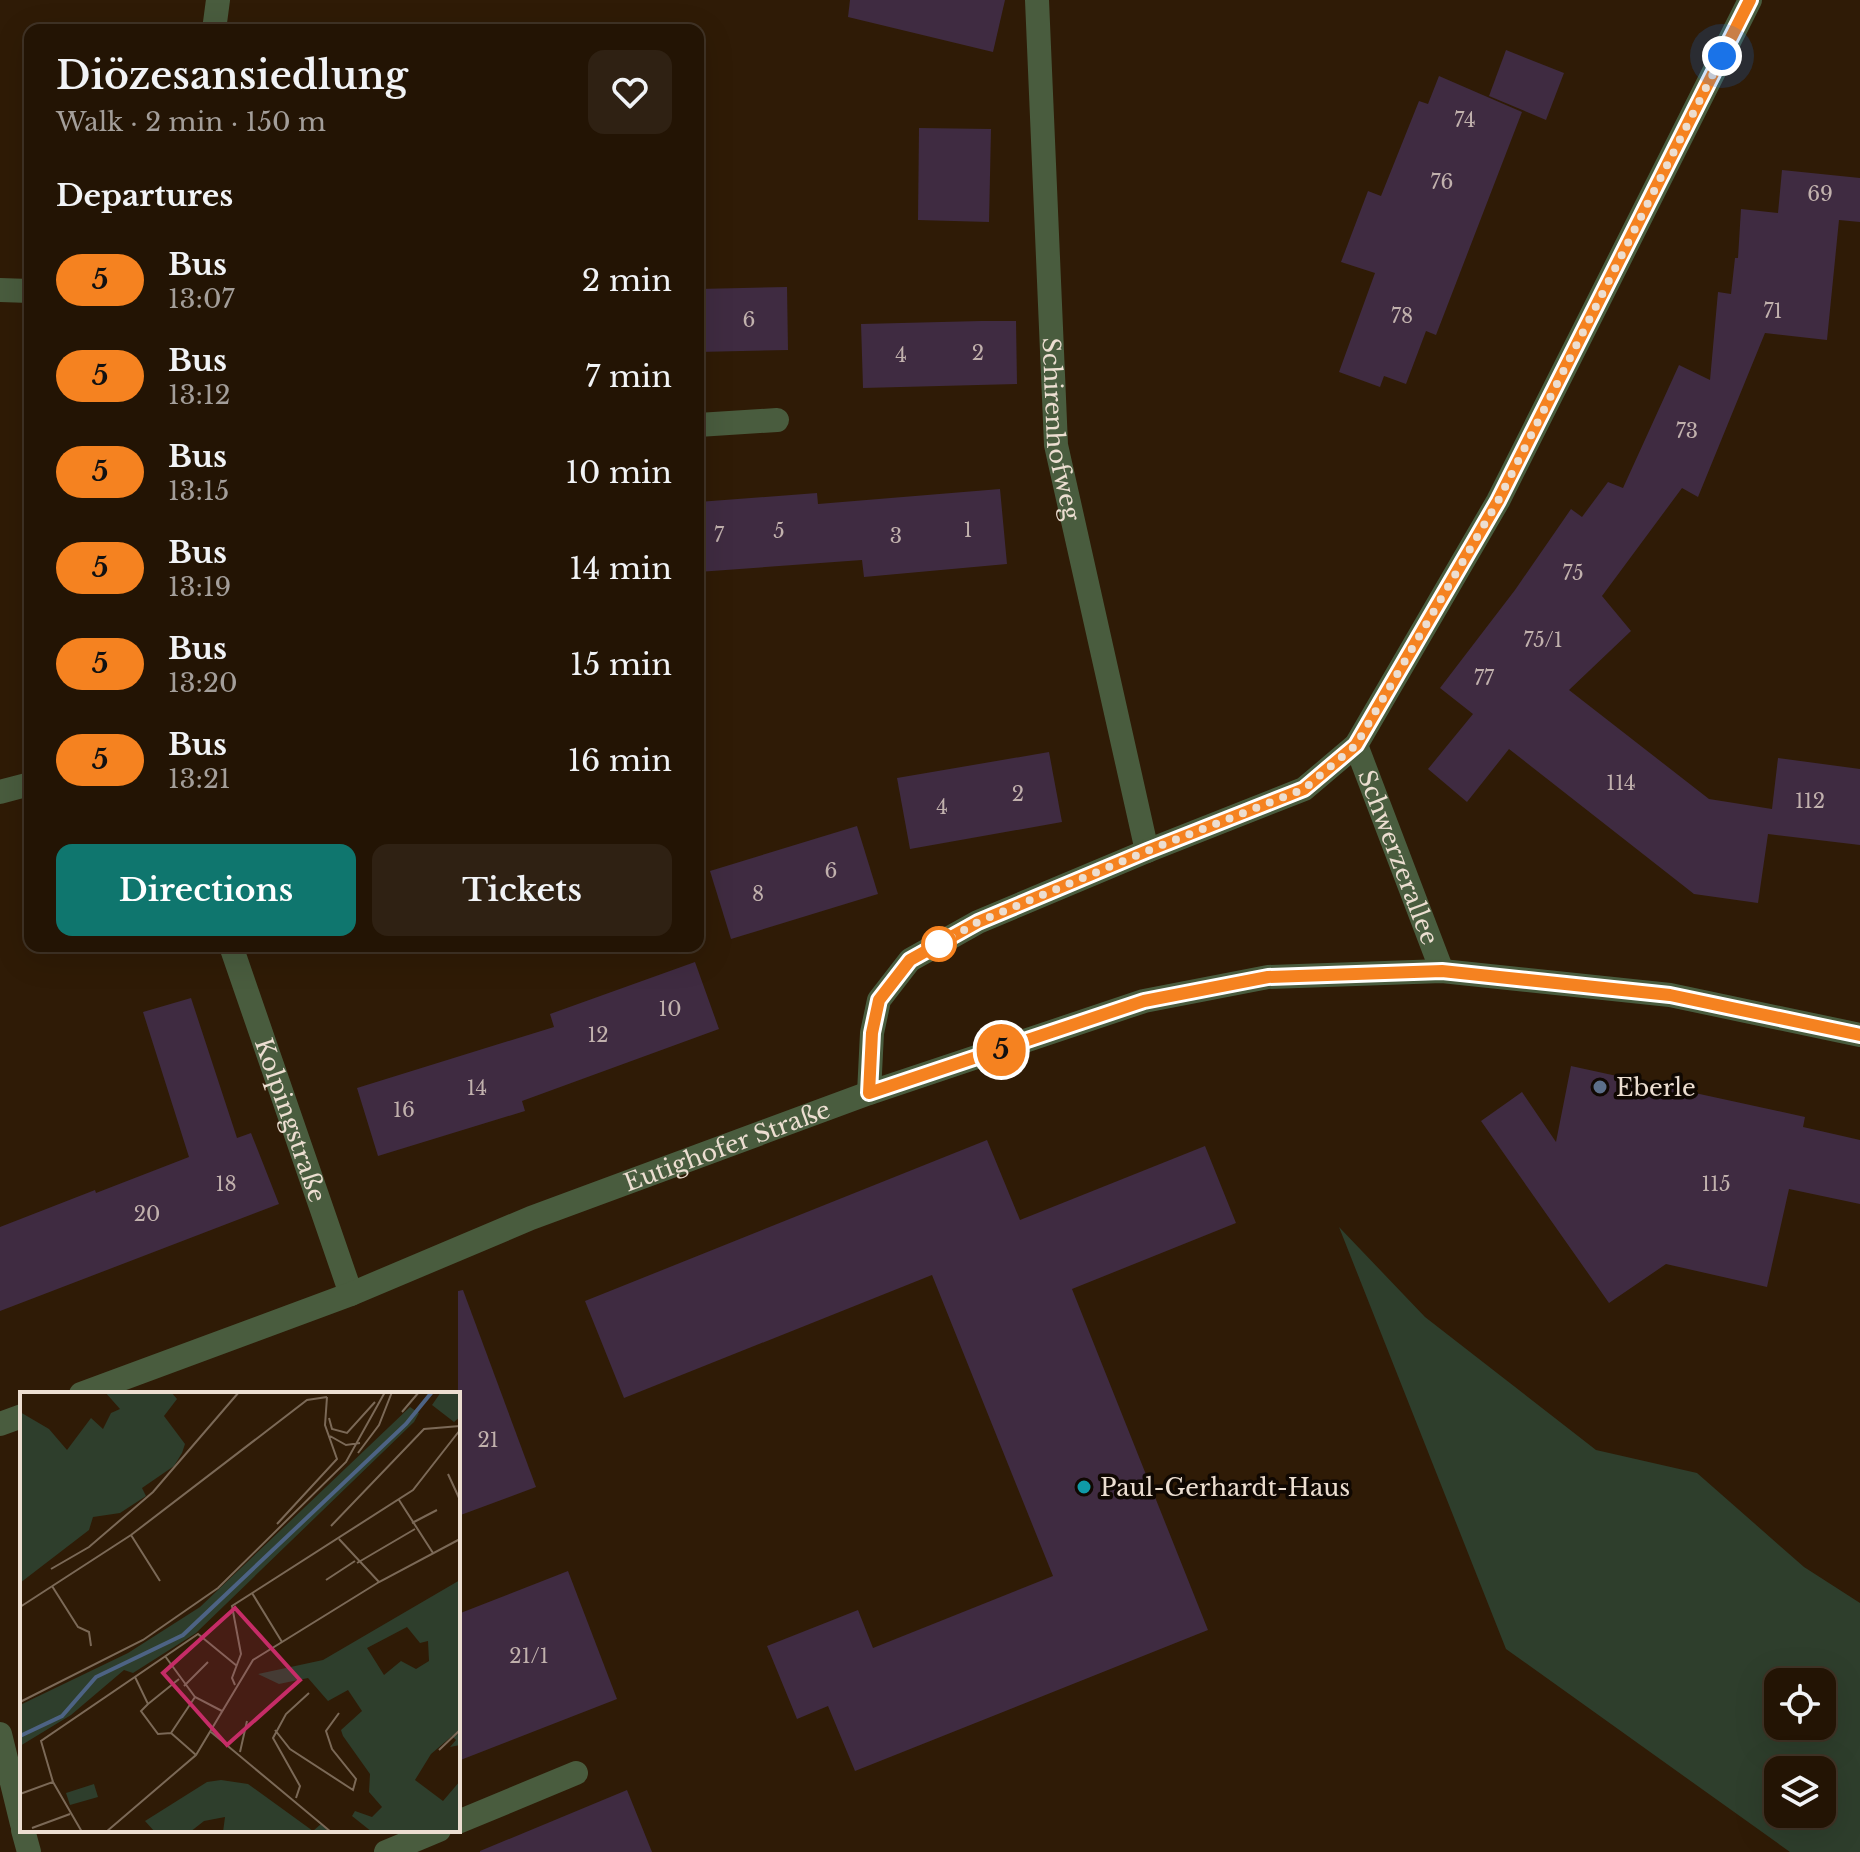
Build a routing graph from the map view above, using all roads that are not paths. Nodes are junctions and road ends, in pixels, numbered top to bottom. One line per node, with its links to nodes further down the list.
1 (218, 0): 4 (street)
2 (1037, 0): 12 (street, Schirenhofweg)
3 (1750, 0): 9 (street, Schwerzerallee)
4 (215, 24)
5 (0, 290): 6 (street)
6 (24, 291)
7 (777, 420): 8 (street)
8 (704, 425)
9 (1356, 745): 12 (street, Schwerzerallee); 14 (street, Schwerzerallee)
10 (24, 786): 11 (street)
11 (0, 792)
12 (1147, 851): 16 (street, Schwerzerallee)
13 (233, 952): 17 (street, Kolpingstraße)
14 (1442, 971): 15 (street, Eutighofer Straße); 16 (street, Eutighofer Straße)
15 (1860, 1035)
16 (869, 1093): 17 (street, Eutighofer Straße)
17 (351, 1294): 18 (street, Eutighofer Straße)
18 (86, 1392)
19 (20, 1417): 20 (street)
20 (0, 1424)
21 (0, 1734): 23 (street)
22 (576, 1773): 24 (street)
23 (20, 1816)
24 (460, 1821)
25 (24, 1832): 27 (street)
26 (434, 1832): 28 (street)
27 (29, 1852)
28 (386, 1852)

